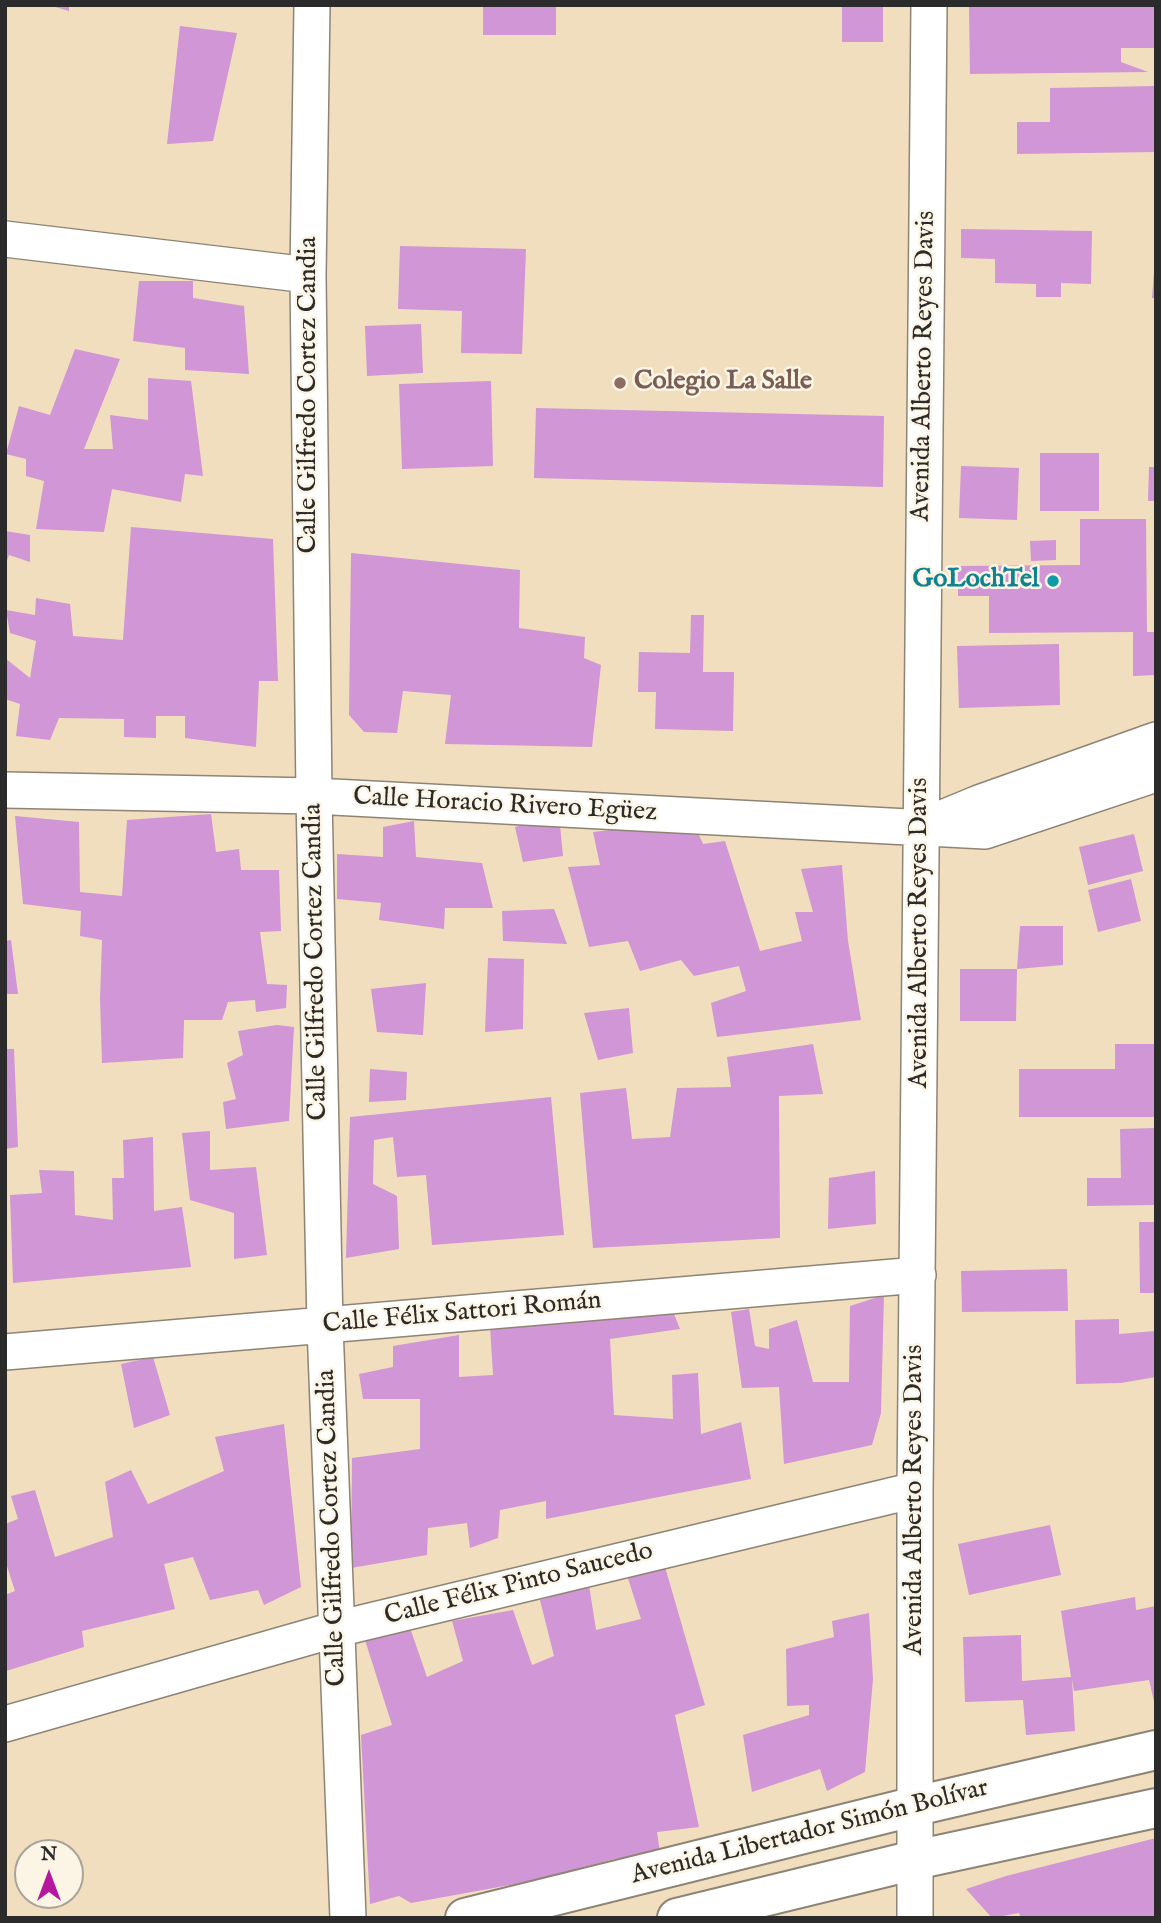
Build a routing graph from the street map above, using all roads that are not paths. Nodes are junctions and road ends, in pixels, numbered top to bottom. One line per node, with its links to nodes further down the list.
1 (312, 5): 4 (street, Calle Gilfredo Cortez Candia)
2 (929, 5): 9 (street, Avenida Alberto Reyes Davis)
3 (5, 239): 4 (street)
4 (308, 275): 8 (street, Calle Gilfredo Cortez Candia)
5 (1156, 740): 9 (street, Calle Horacio Rivero Egüez)
6 (1156, 774): 9 (street, Calle Horacio Rivero Egüez)
7 (5, 790): 8 (street, Calle Horacio Rivero Egüez)
8 (314, 796): 9 (street, Calle Horacio Rivero Egüez); 11 (street, Calle Gilfredo Cortez Candia)
9 (921, 827): 10 (street, Avenida Alberto Reyes Davis)
10 (918, 1275): 11 (street, Calle Félix Sattori Román); 13 (street, Avenida Alberto Reyes Davis)
11 (325, 1326): 12 (street, Calle Félix Sattori Román); 14 (street, Calle Gilfredo Cortez Candia)
12 (5, 1352)
13 (915, 1490): 14 (street, Calle Félix Pinto Saucedo); 17 (street, Avenida Alberto Reyes Davis)
14 (337, 1629): 15 (street, Calle Félix Pinto Saucedo); 20 (street, Calle Gilfredo Cortez Candia)
15 (5, 1724)
16 (1156, 1751): 17 (main road, Avenida Libertador Simón Bolívar)
17 (916, 1806): 19 (street, Avenida Alberto Reyes Davis); 21 (main road, Avenida Libertador Simón Bolívar)
18 (1156, 1808): 19 (main road, Avenida Libertador Simón Bolívar)
19 (915, 1860): 22 (main road, Avenida Libertador Simón Bolívar); 23 (street, Avenida Alberto Reyes Davis)
20 (348, 1918)
21 (465, 1918)
22 (677, 1918)
23 (915, 1918)

